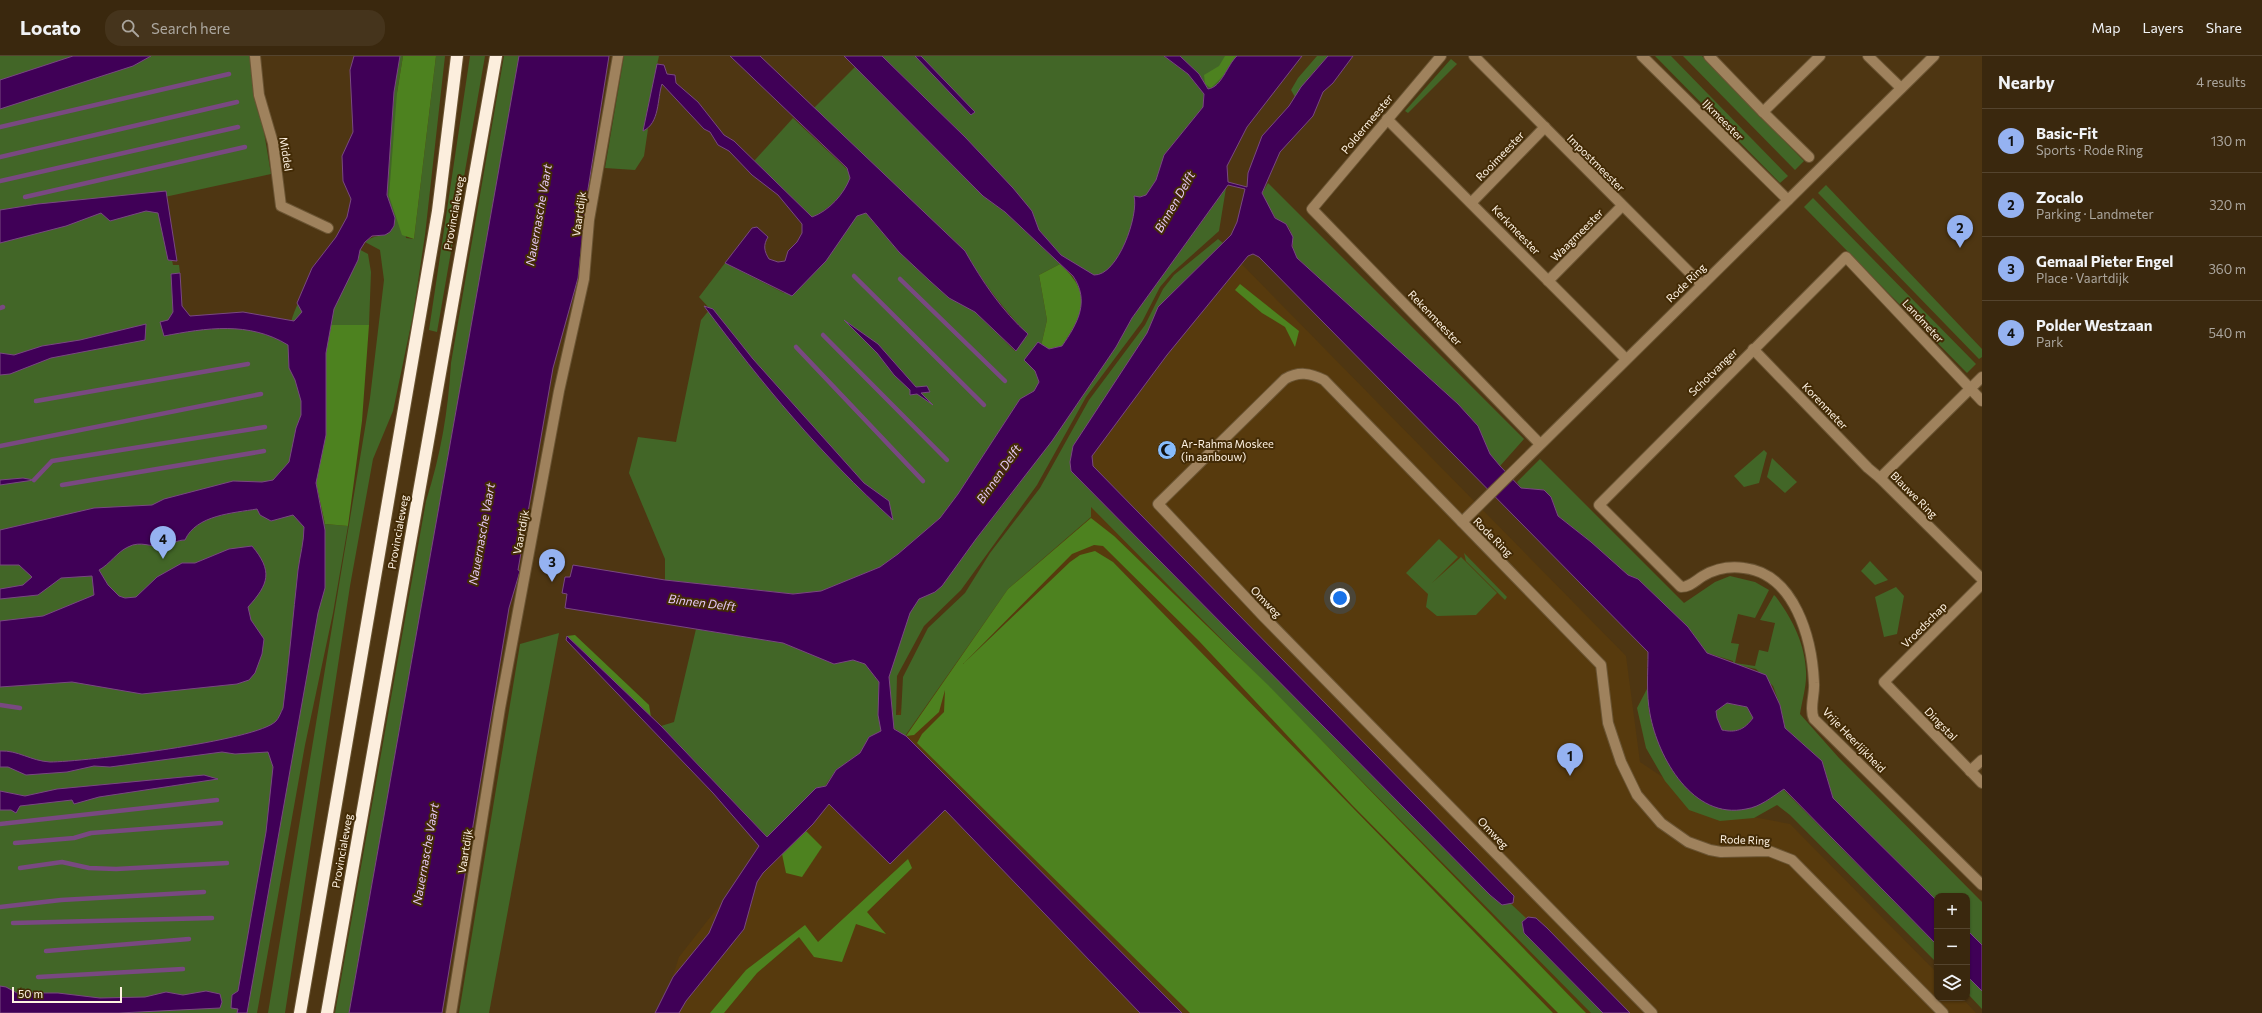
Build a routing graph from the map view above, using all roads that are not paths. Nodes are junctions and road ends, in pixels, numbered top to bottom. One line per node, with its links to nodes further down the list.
1 (255, 56): 21 (street, Middel)
2 (457, 56): 41 (highway, Provincialeweg)
3 (496, 56): 42 (highway, Provincialeweg)
4 (618, 56): 43 (street, Vaartdijk)
5 (1441, 56): 14 (street, Poldermeester)
6 (1474, 56): 15 (street, Impostmeester)
7 (1642, 56): 17 (street, IJkmeester)
8 (1709, 56): 13 (street)
9 (1820, 56): 13 (street)
10 (1868, 56): 12 (street)
11 (1934, 56): 12 (street, Rode Ring)
12 (1901, 88): 17 (street, Rode Ring)
13 (1763, 112): 16 (street)
14 (1387, 119): 18 (street, Kerkmeester); 20 (street, Poldermeester)
15 (1545, 127): 18 (street, Rooimeester); 19 (street, Impostmeester)
16 (1809, 157)
17 (1788, 200): 24 (street, Rode Ring)
18 (1472, 202): 23 (street, Kerkmeester)
19 (1622, 206): 23 (street, Waagmeester); 24 (street, Impostmeester)
20 (1312, 208): 30 (street, Rekenmeester)
21 (328, 228)
22 (1846, 257): 25 (street, Schotvanger); 28 (street, Landmeter)
23 (1548, 280): 26 (street, Kerkmeester)
24 (1702, 285): 26 (street, Rode Ring)
25 (1753, 349): 31 (street, Korenmeter); 32 (street, Schotvanger)
26 (1626, 359): 30 (street, Rode Ring)
27 (1982, 377): 28 (street, Blauwe Ring)
28 (1970, 389): 29 (street, Landmeter); 31 (street, Blauwe Ring)
29 (1982, 401)
30 (1540, 444): 33 (street, Rode Ring)
31 (1880, 478): 34 (street, Blauwe Ring)
32 (1598, 505): 40 (street, Vrije Heerlijkheid)
33 (1462, 522): 44 (street, Omweg); 45 (street, Rode Ring)
34 (1982, 579)
35 (1982, 584): 36 (street, Vroedschap)
36 (1884, 682): 38 (street, Dingstal)
37 (1982, 760): 38 (street)
38 (1970, 771): 39 (street, Dingstal)
39 (1982, 783)
40 (1982, 885)
41 (300, 1013)
42 (327, 1013)
43 (451, 1013)
44 (1652, 1013)
45 (1943, 1013)

